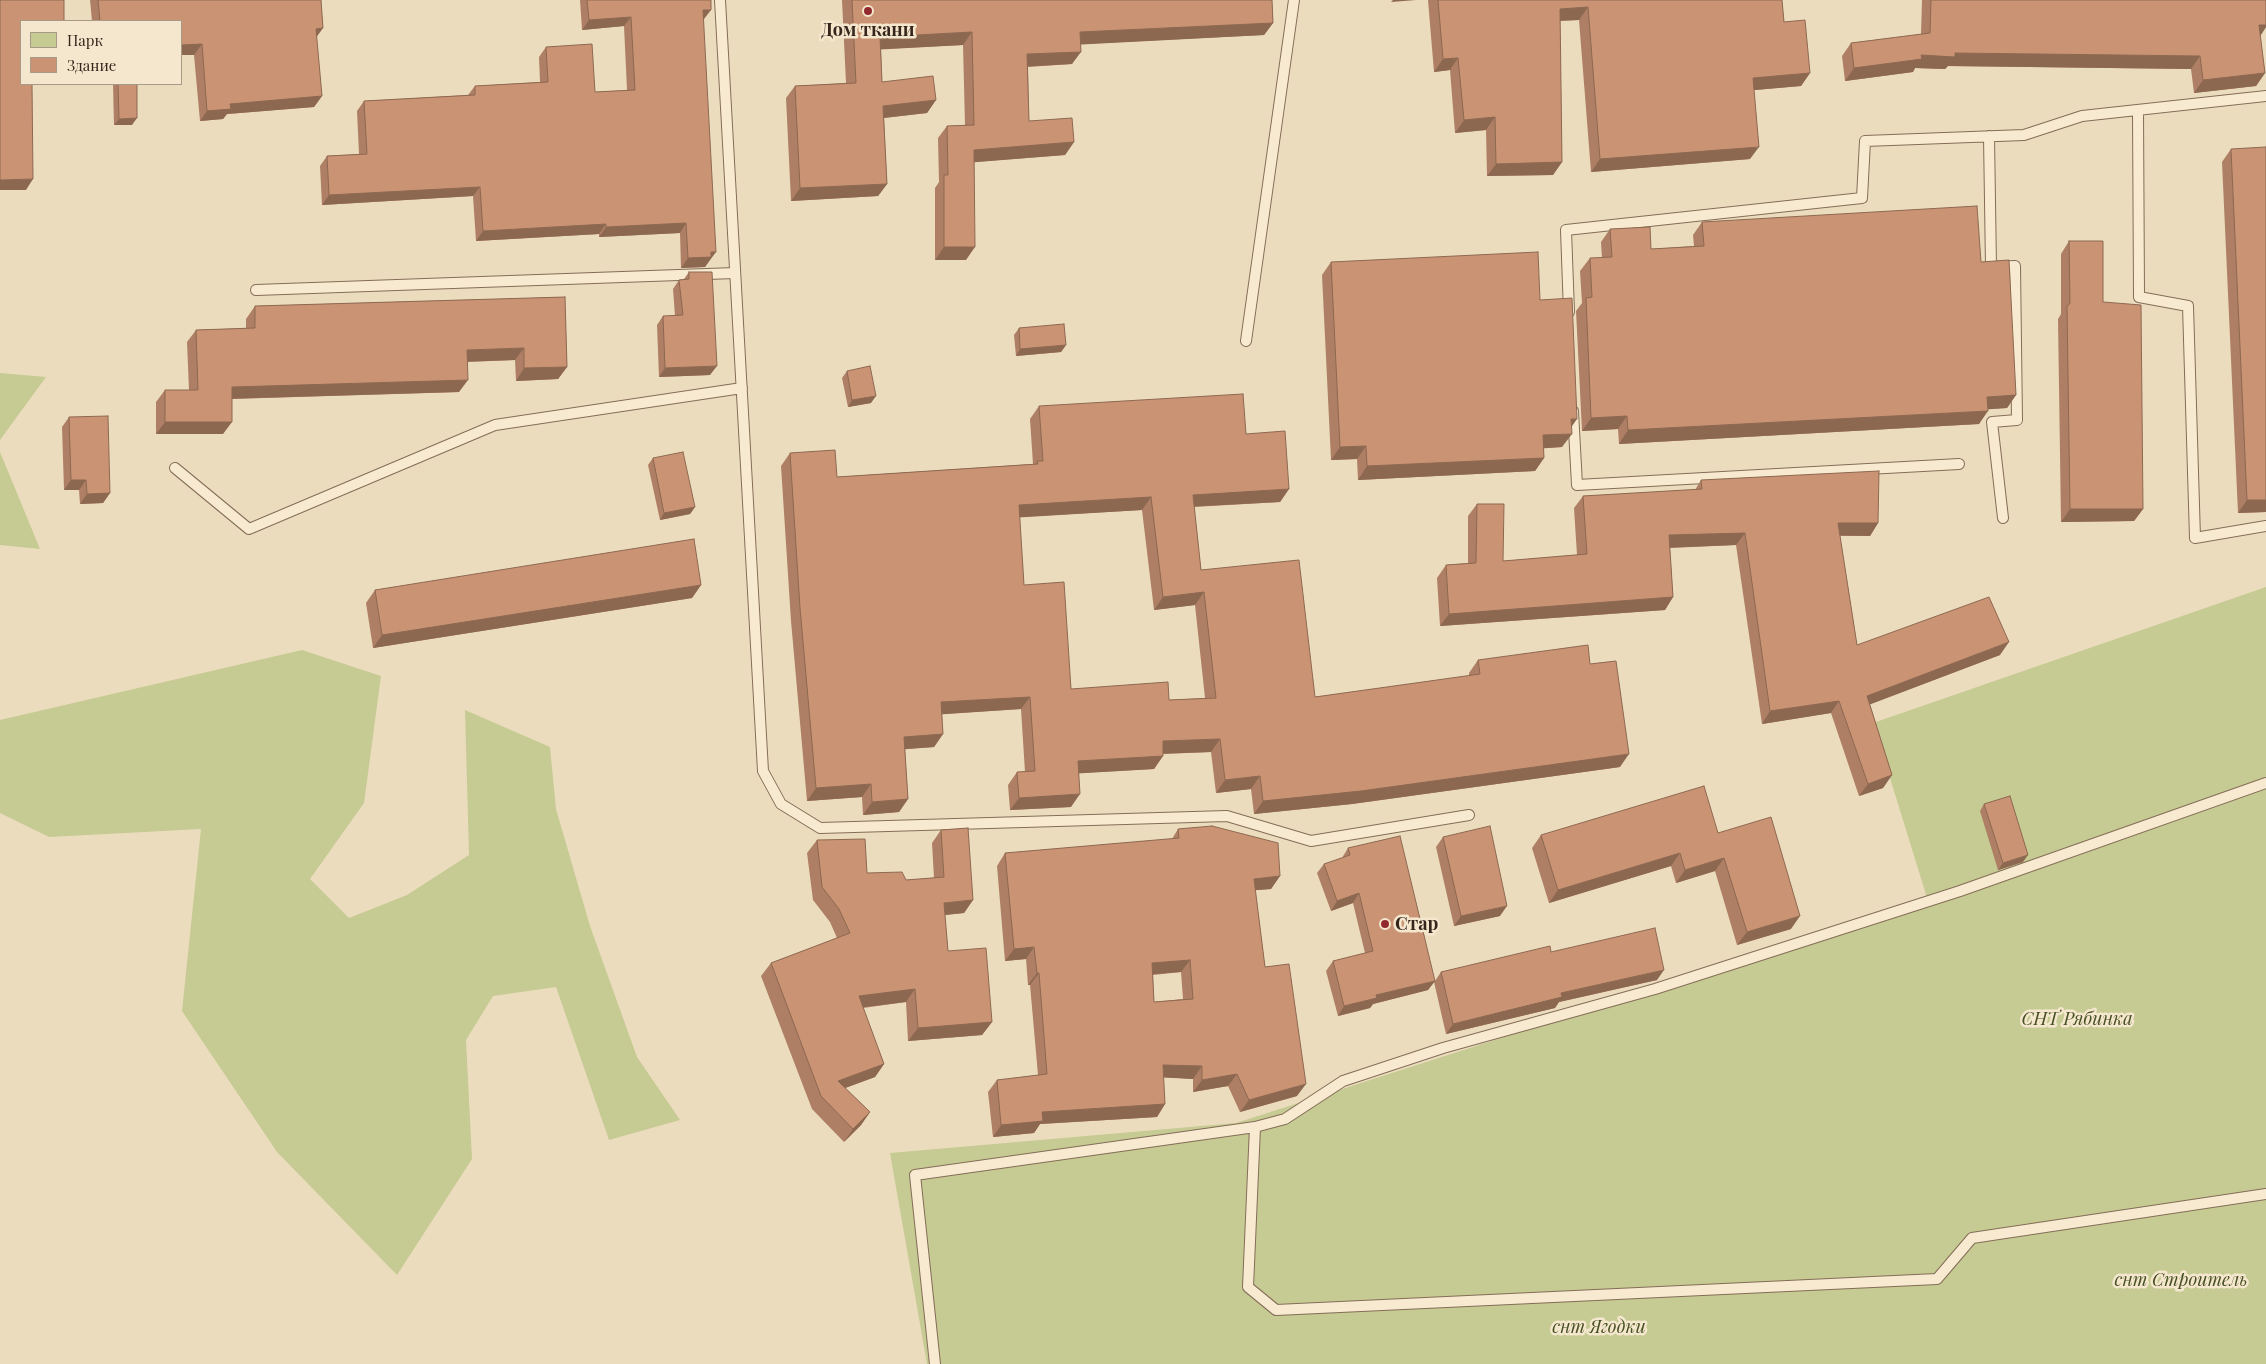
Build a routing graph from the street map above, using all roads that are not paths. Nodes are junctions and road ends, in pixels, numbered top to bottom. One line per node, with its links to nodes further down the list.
1 (720, 0): 6 (lane)
2 (1294, 0): 9 (lane)
3 (2266, 96): 4 (lane)
4 (2138, 111): 5 (lane); 15 (lane)
5 (1989, 136): 8 (lane); 14 (lane)
6 (735, 273): 7 (lane); 10 (lane)
7 (256, 290)
8 (1569, 318)
9 (1246, 341)
10 (742, 388): 13 (lane); 17 (lane)
11 (1573, 397): 12 (lane)
12 (1959, 464)
13 (175, 468)
14 (2002, 518)
15 (2266, 526)
16 (2266, 783): 18 (lane)
17 (1469, 815)
18 (1255, 1127): 19 (lane); 20 (lane)
19 (2266, 1194)
20 (935, 1364)

